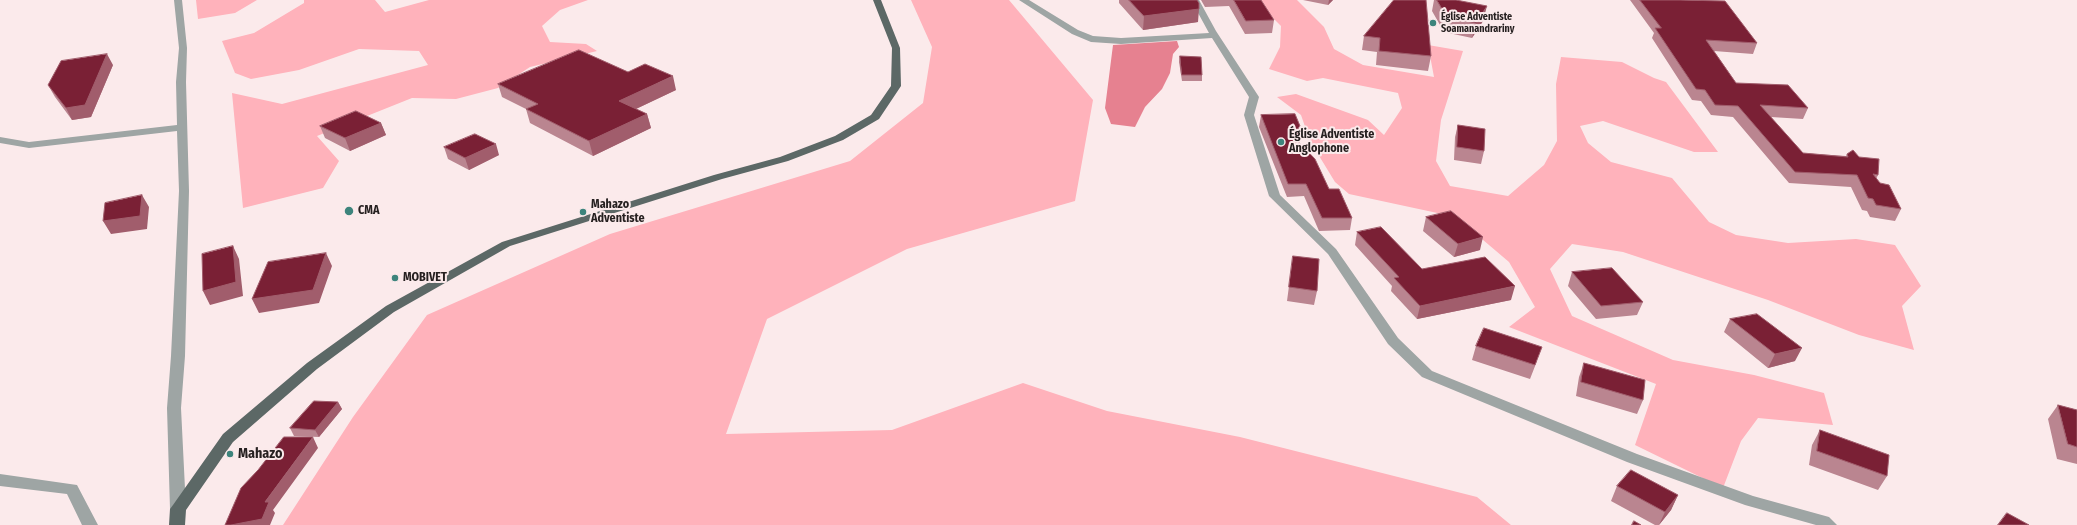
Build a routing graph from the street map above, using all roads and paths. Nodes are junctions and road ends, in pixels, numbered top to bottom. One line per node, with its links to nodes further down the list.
1 (178, 0): 6 (street)
2 (878, 0): 9 (main road)
3 (1023, 0): 5 (street)
4 (1195, 0): 5 (street)
5 (1215, 36): 12 (street)
6 (183, 127): 7 (street); 9 (street)
7 (0, 140)
8 (0, 480): 10 (street)
9 (178, 509): 11 (main road)
10 (90, 525)
11 (178, 525)
12 (1829, 525)

